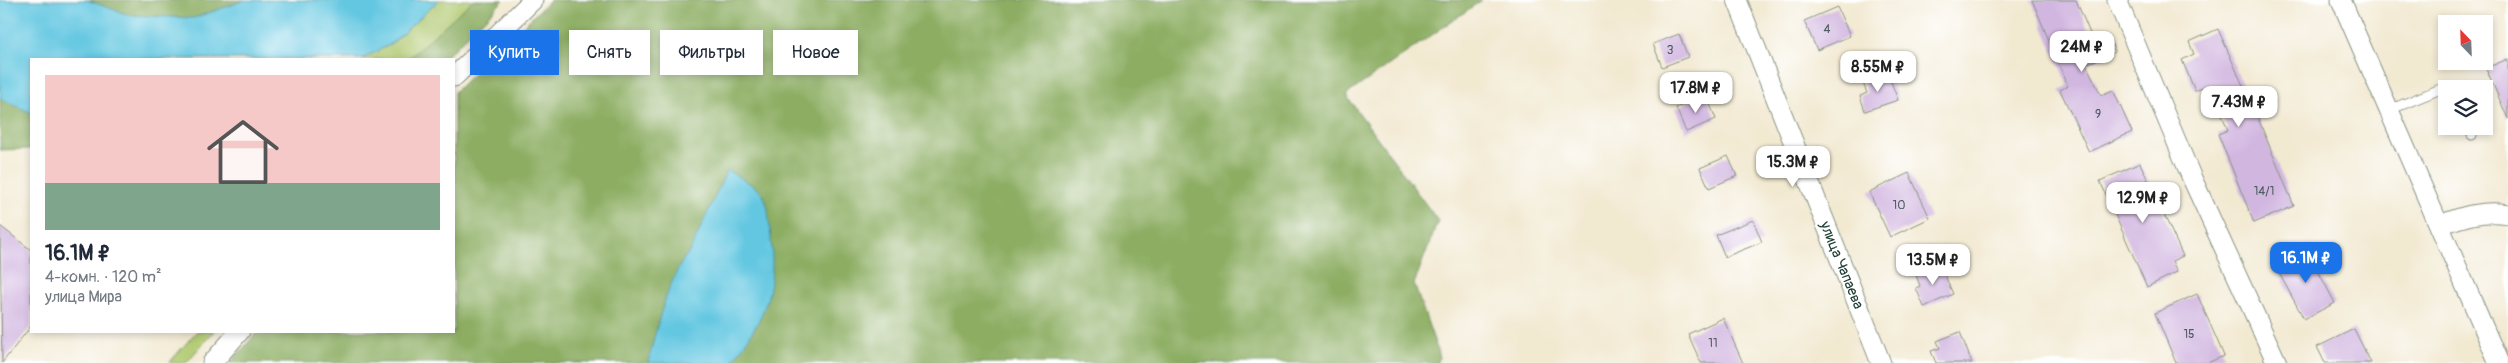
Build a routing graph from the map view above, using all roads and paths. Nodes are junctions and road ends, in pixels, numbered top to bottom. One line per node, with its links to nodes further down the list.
1 (533, 0): 5 (street)
2 (1737, 0): 12 (street, улица Чапаева)
3 (2117, 0): 13 (street)
4 (2341, 0): 7 (street)
5 (455, 76)
6 (2438, 90): 7 (lane)
7 (2389, 110): 9 (street)
8 (2508, 214): 9 (street)
9 (2440, 225): 14 (street)
10 (238, 333): 11 (street)
11 (212, 363)
12 (1881, 363)
13 (2276, 363)
14 (2499, 363)

